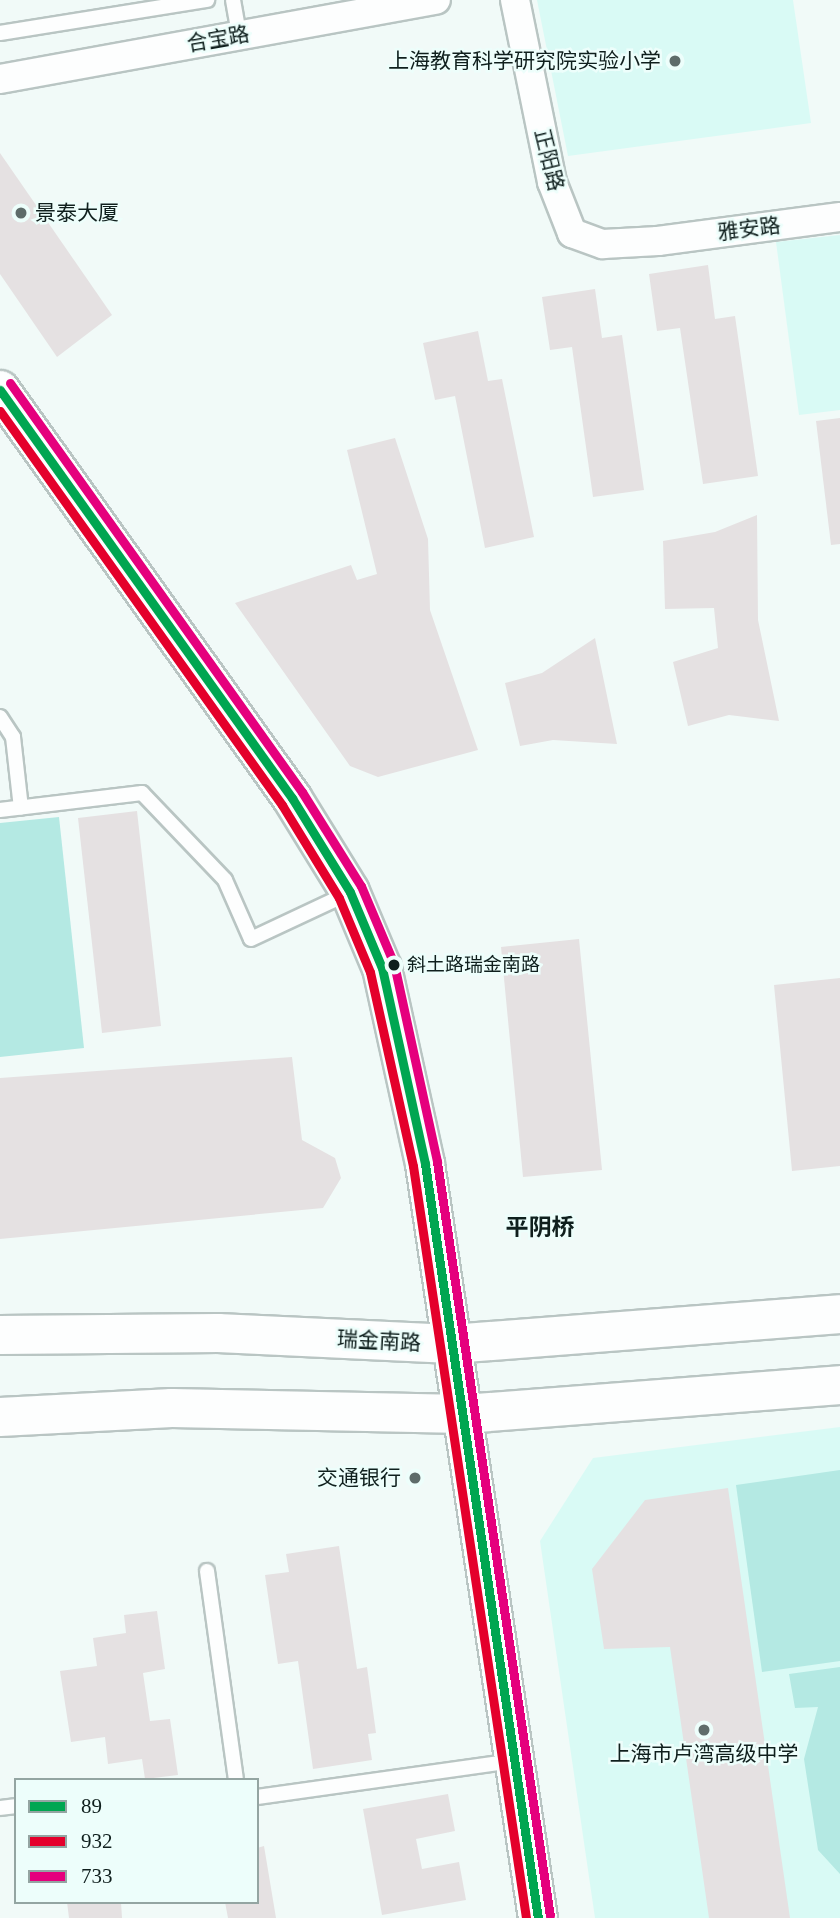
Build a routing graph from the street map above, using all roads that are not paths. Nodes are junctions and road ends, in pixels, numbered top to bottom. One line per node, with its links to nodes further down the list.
1 (206, 0): 5 (lane)
2 (233, 0): 6 (lane)
3 (436, 0): 6 (street, 合宝路)
4 (515, 0): 9 (street, 正阳路)
5 (0, 33)
6 (239, 35): 7 (street, 合宝路)
7 (0, 79)
8 (840, 217): 9 (street, 雅安路)
9 (658, 241)
10 (0, 390): 14 (main road)
11 (0, 716): 12 (lane)
12 (20, 808): 13 (lane); 14 (lane)
13 (0, 810)
14 (349, 892): 17 (main road)
15 (840, 1314): 17 (main road, 瑞金南路)
16 (0, 1335): 17 (main road, 瑞金南路)
17 (452, 1344): 19 (main road)
18 (840, 1385): 19 (main road)
19 (464, 1414): 20 (main road); 22 (main road)
20 (0, 1417)
21 (208, 1571): 23 (lane)
22 (513, 1761): 24 (lane); 25 (main road)
23 (236, 1778)
24 (259, 1797)
25 (538, 1918)

